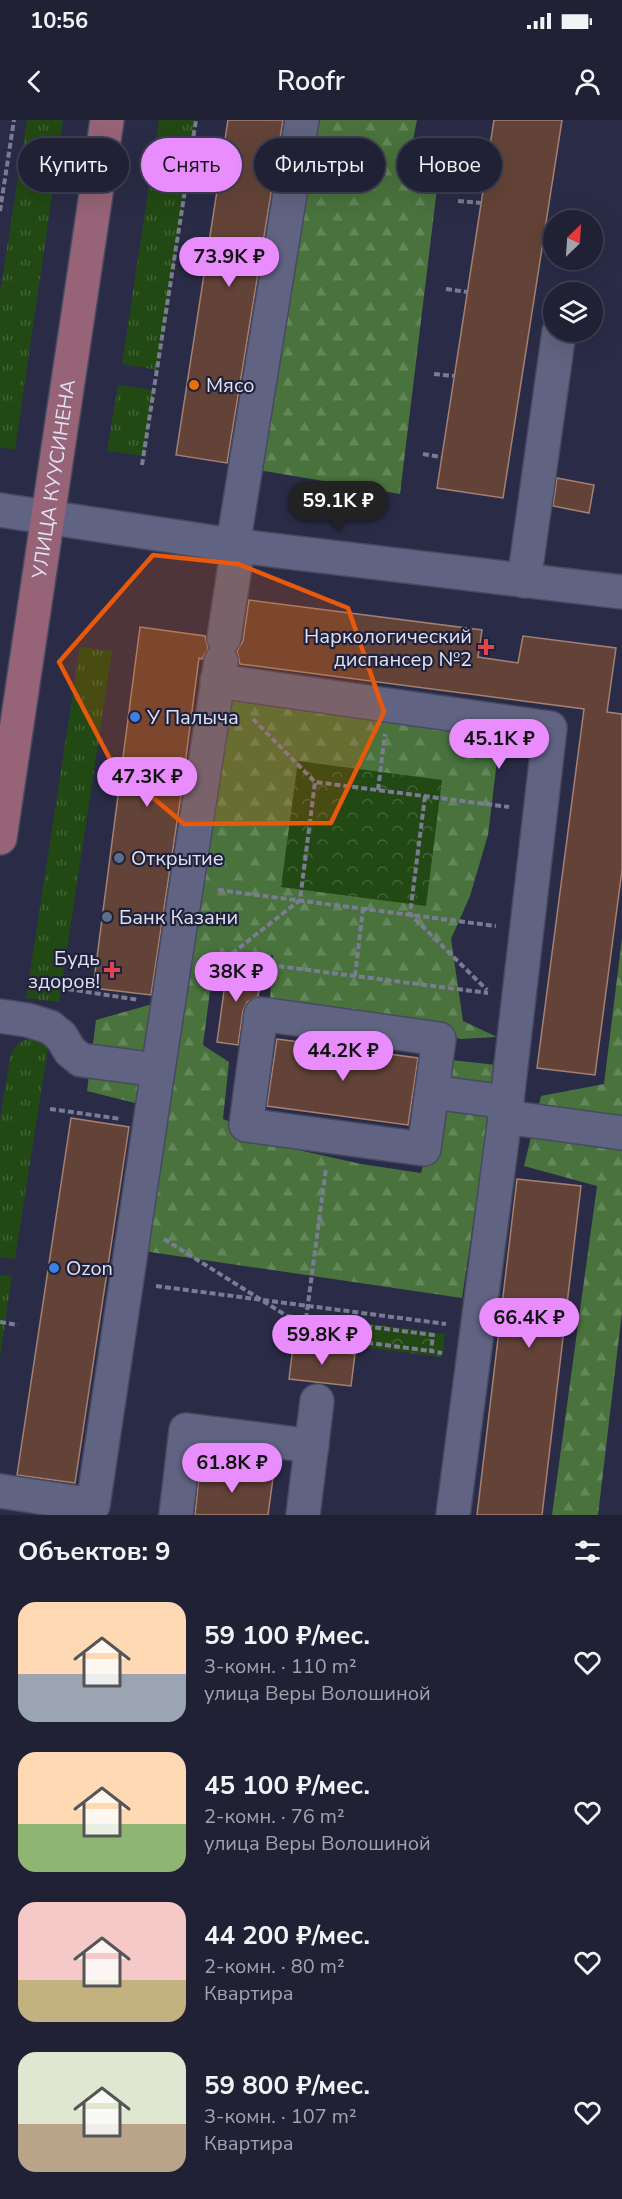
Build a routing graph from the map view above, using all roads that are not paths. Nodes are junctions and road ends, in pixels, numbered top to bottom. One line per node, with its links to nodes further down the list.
1 (107, 120): 5 (main road, УЛИЦА КУУСИНЕНА)
2 (302, 120): 6 (street)
3 (558, 342): 7 (street)
4 (0, 510): 5 (street)
5 (48, 517): 6 (street); 10 (main road, УЛИЦА КУУСИНЕНА)
6 (236, 545): 7 (street); 9 (street)
7 (524, 580): 8 (street)
8 (622, 592)
9 (221, 660): 12 (street); 14 (street)
10 (0, 838)
11 (0, 1016): 12 (street)
12 (158, 1071): 18 (street)
13 (432, 1092): 13 (street); 14 (street)
14 (506, 1110): 15 (street); 21 (street)
15 (622, 1132)
16 (317, 1401): 17 (street)
17 (312, 1446): 19 (street); 20 (street)
18 (0, 1491)
19 (176, 1515)
20 (303, 1515)
21 (453, 1515)

